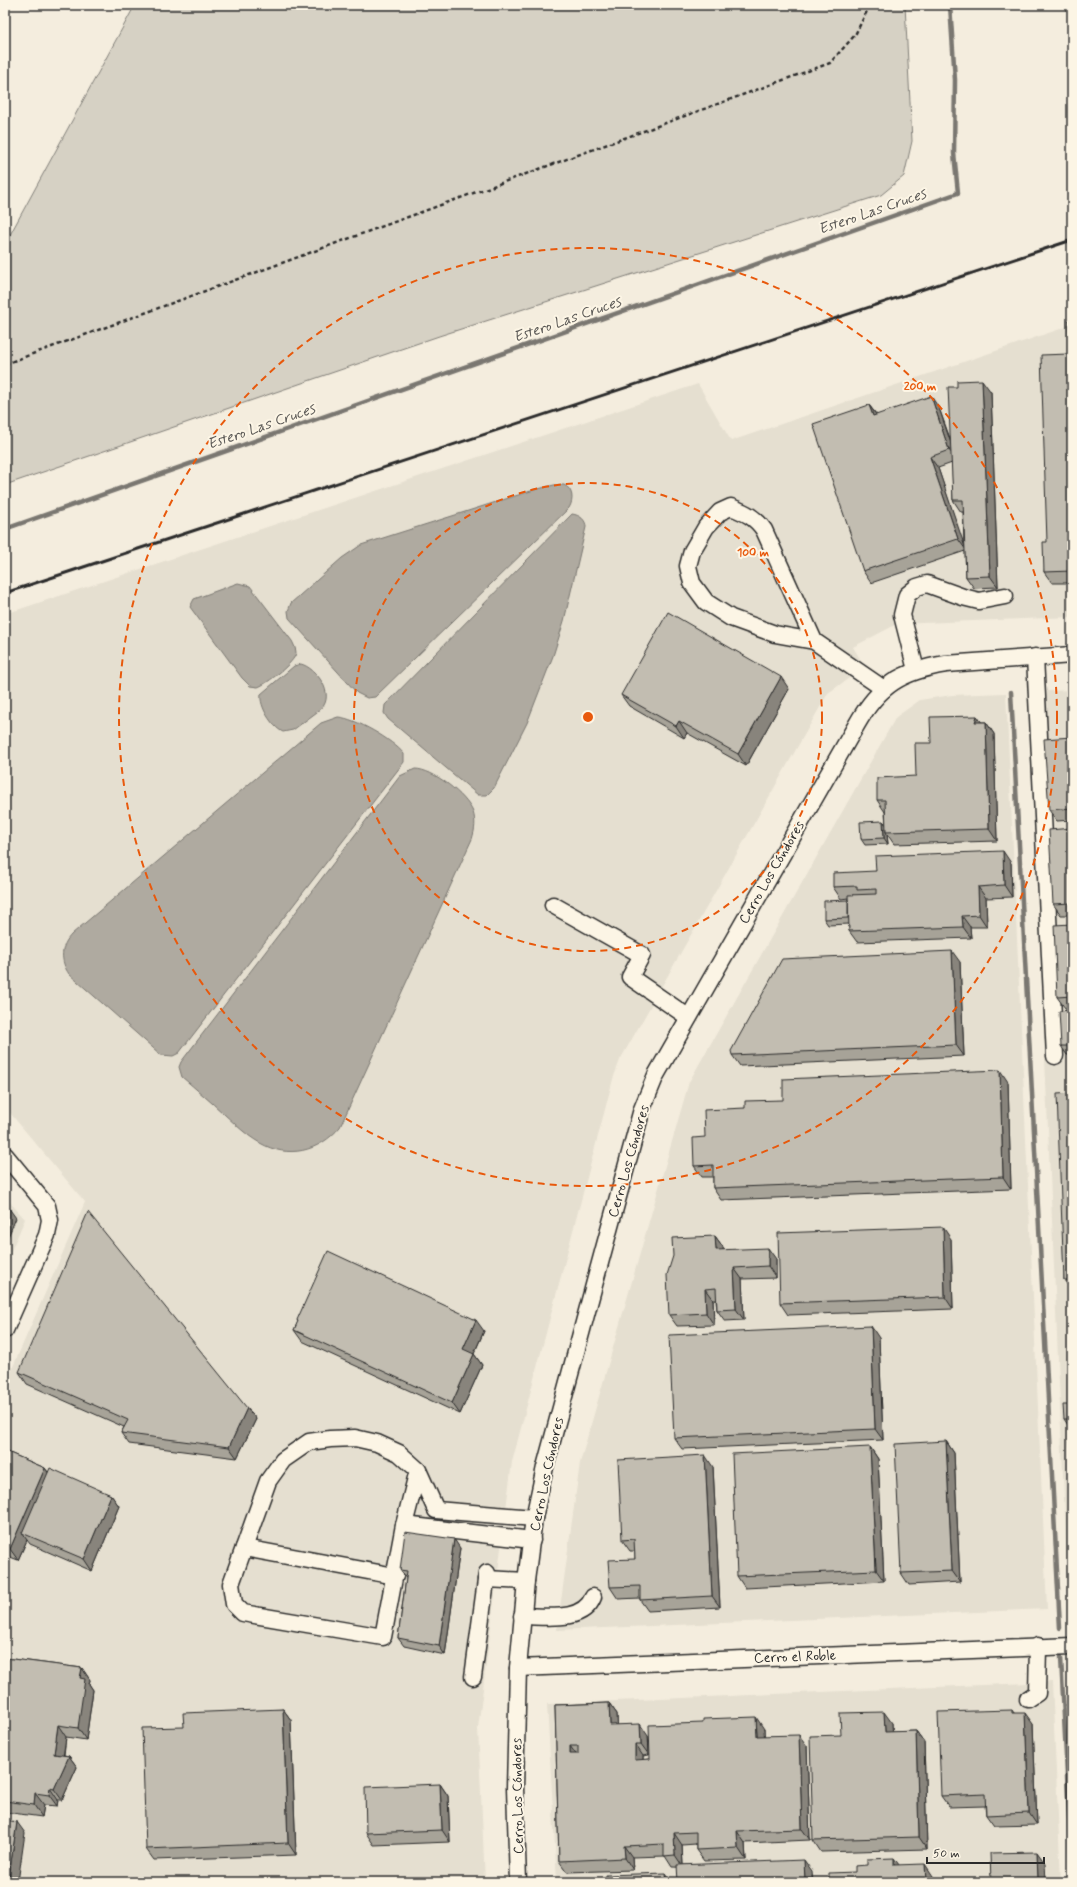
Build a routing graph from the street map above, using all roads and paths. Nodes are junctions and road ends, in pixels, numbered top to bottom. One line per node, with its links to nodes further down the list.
1 (870, 5): 2 (path)
2 (5, 364)
3 (1006, 596): 7 (street)
4 (814, 641): 4 (street); 8 (street)
5 (1072, 655): 6 (street, Cerro Los Cóndores)
6 (1035, 657): 7 (street, Cerro Los Cóndores); 11 (street)
7 (916, 670): 8 (street, Cerro Los Cóndores)
8 (884, 689): 10 (street, Cerro Los Cóndores)
9 (553, 905): 10 (street)
10 (688, 1017): 15 (street, Cerro Los Cóndores)
11 (1055, 1056)
12 (5, 1156): 13 (street)
13 (5, 1330)
14 (418, 1470): 15 (street); 16 (street); 18 (street)
15 (534, 1518): 17 (street, Cerro Los Cóndores)
16 (404, 1525): 17 (street); 19 (street)
17 (532, 1540): 20 (street, Cerro Los Cóndores)
18 (244, 1548): 19 (street); 19 (street)
19 (395, 1576)
20 (526, 1581): 22 (street, Cerro Los Cóndores); 26 (street)
21 (593, 1597): 22 (street)
22 (522, 1616): 25 (street, Cerro Los Cóndores)
23 (1038, 1646): 24 (street, Cerro el Roble); 25 (street, Cerro el Roble); 27 (street)
24 (1072, 1646)
25 (518, 1668): 28 (street, Cerro Los Cóndores)
26 (473, 1677)
27 (1028, 1700)
28 (518, 1882)

